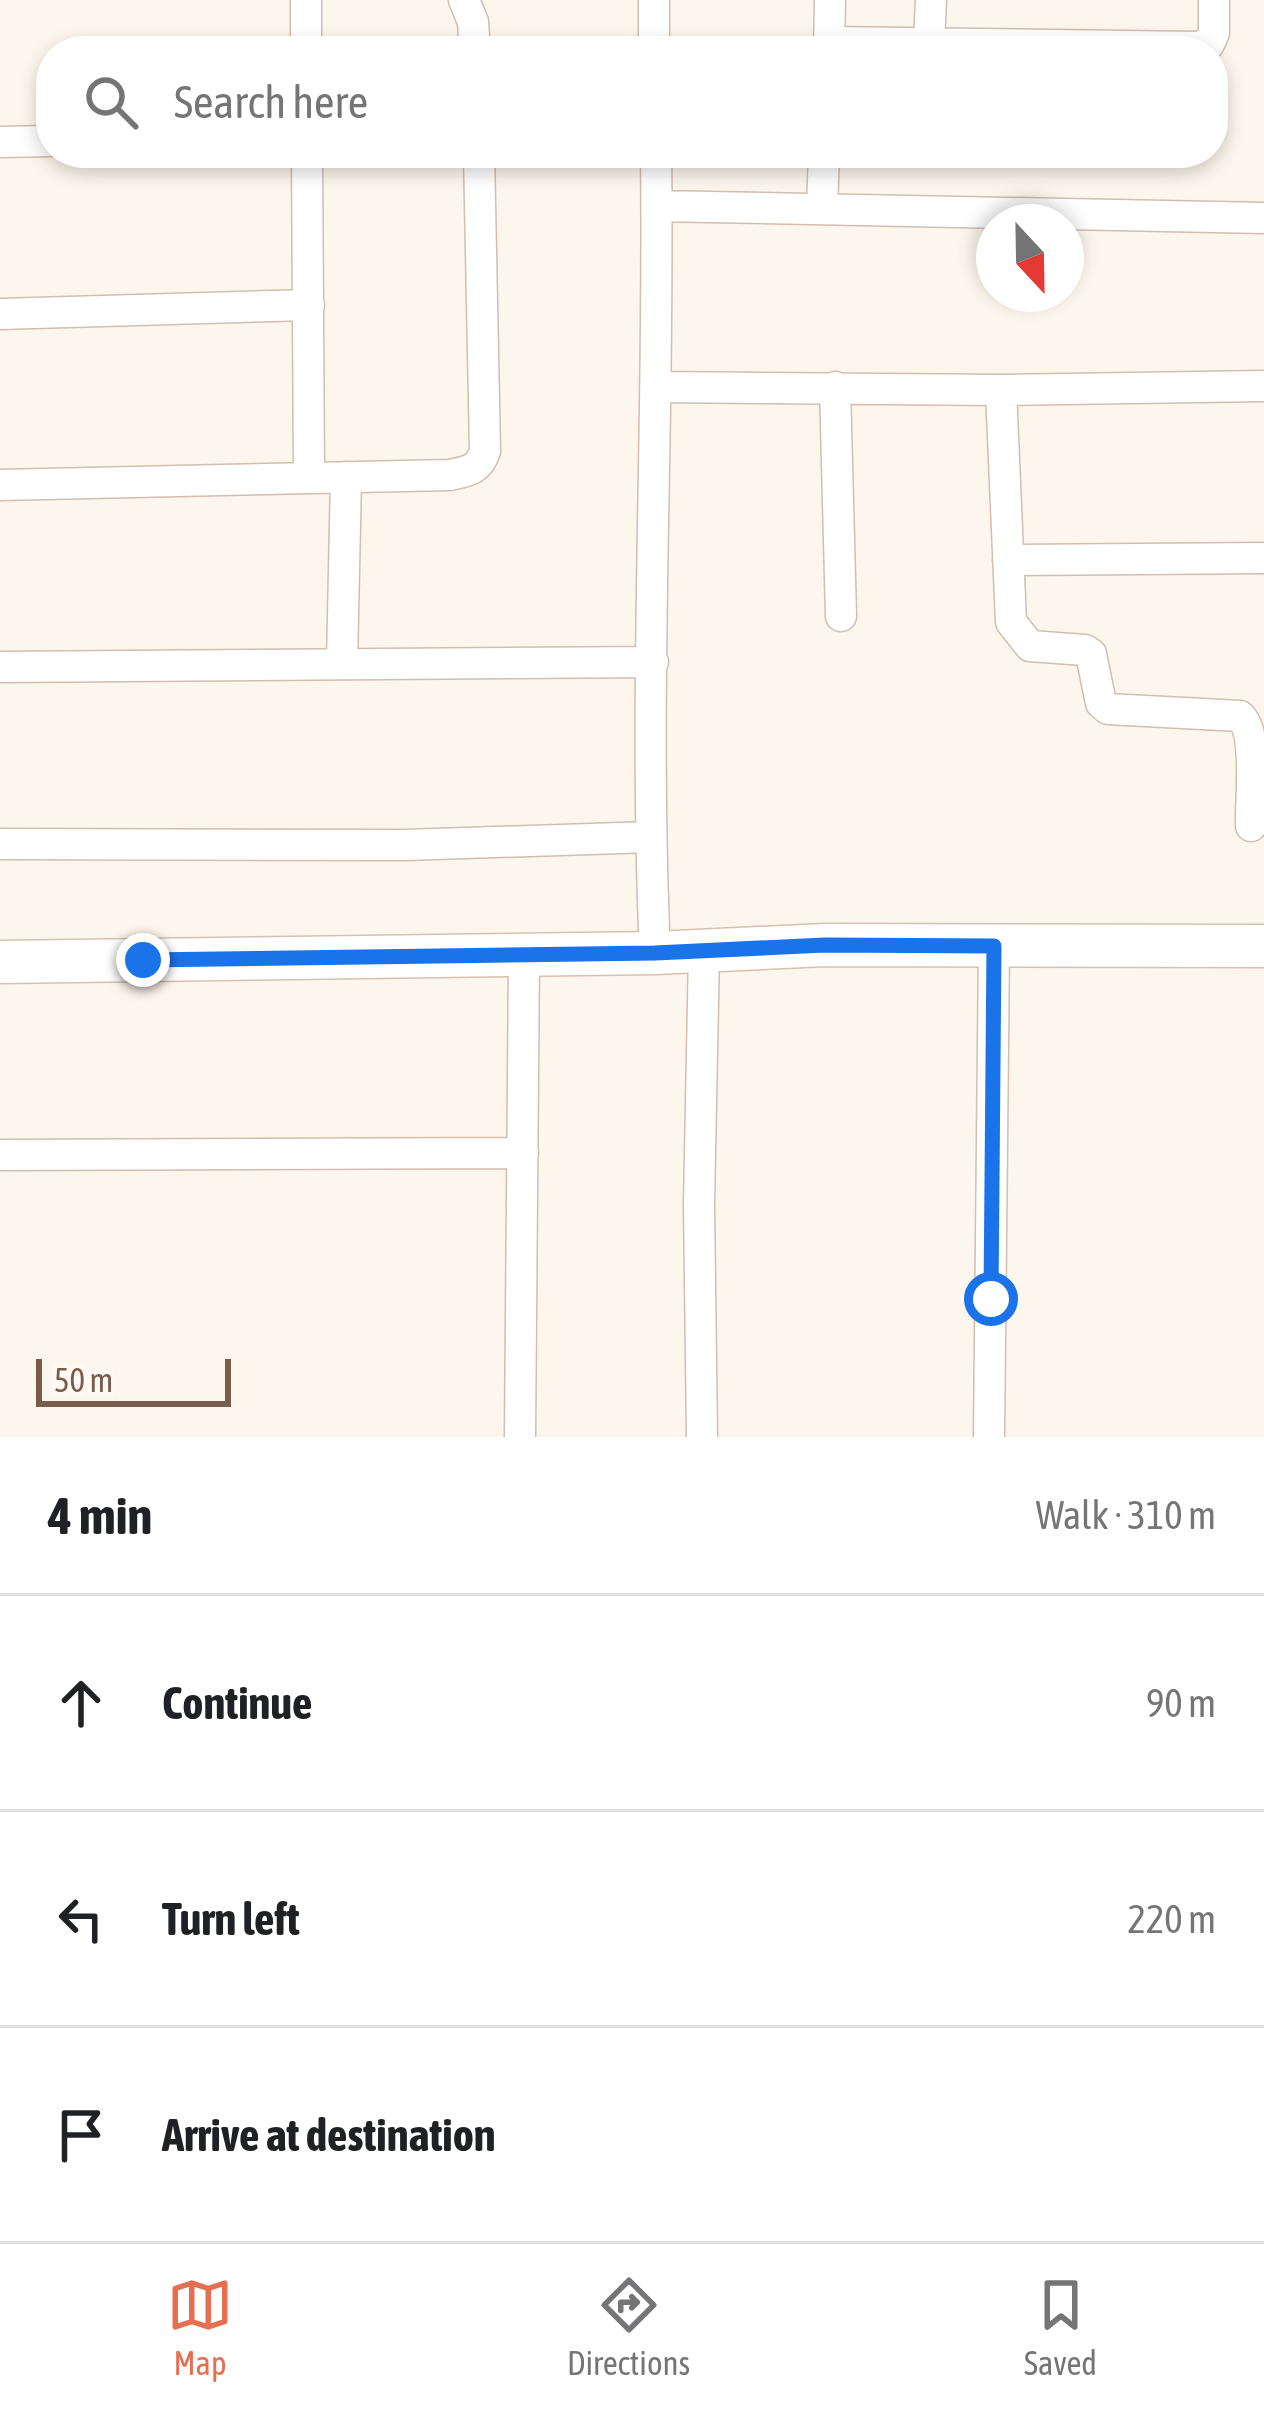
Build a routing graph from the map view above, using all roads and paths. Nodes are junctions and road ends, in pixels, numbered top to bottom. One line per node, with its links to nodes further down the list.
1 (306, 0): 7 (street)
2 (464, 0): 8 (street)
3 (654, 0): 9 (street)
4 (830, 0): 10 (street)
5 (931, 0): 11 (street)
6 (1214, 0): 12 (street)
7 (306, 36)
8 (474, 36)
9 (654, 36)
10 (829, 36)
11 (928, 36)
12 (1213, 36)
13 (36, 141): 14 (street)
14 (0, 142)
15 (307, 168): 22 (street)
16 (479, 168): 29 (street)
17 (656, 168): 19 (street)
18 (823, 168): 20 (street)
19 (657, 206): 20 (street); 25 (street)
20 (822, 209): 21 (street)
21 (1264, 218)
22 (309, 304): 23 (street); 28 (street)
23 (0, 314)
24 (1264, 386): 27 (street)
25 (658, 387): 26 (street); 35 (street)
26 (835, 387): 27 (street); 33 (street)
27 (1001, 390): 32 (street)
28 (309, 477): 29 (street); 30 (street)
29 (346, 477): 34 (street)
30 (0, 484)
31 (1264, 558): 32 (street)
32 (1007, 560): 37 (street)
33 (841, 616)
34 (342, 662): 35 (street); 36 (street)
35 (653, 662): 39 (street)
36 (0, 668)
37 (1258, 744): 38 (street)
38 (1251, 826)
39 (650, 837): 40 (street); 44 (street)
40 (0, 844)
41 (994, 946): 42 (street); 43 (street); 51 (street)
42 (1264, 946)
43 (704, 951): 44 (street); 50 (street)
44 (655, 953): 45 (street)
45 (524, 955): 46 (street); 47 (street)
46 (0, 962)
47 (523, 1153): 48 (street); 49 (street)
48 (0, 1155)
49 (520, 1437)
50 (702, 1437)
51 (989, 1437)

